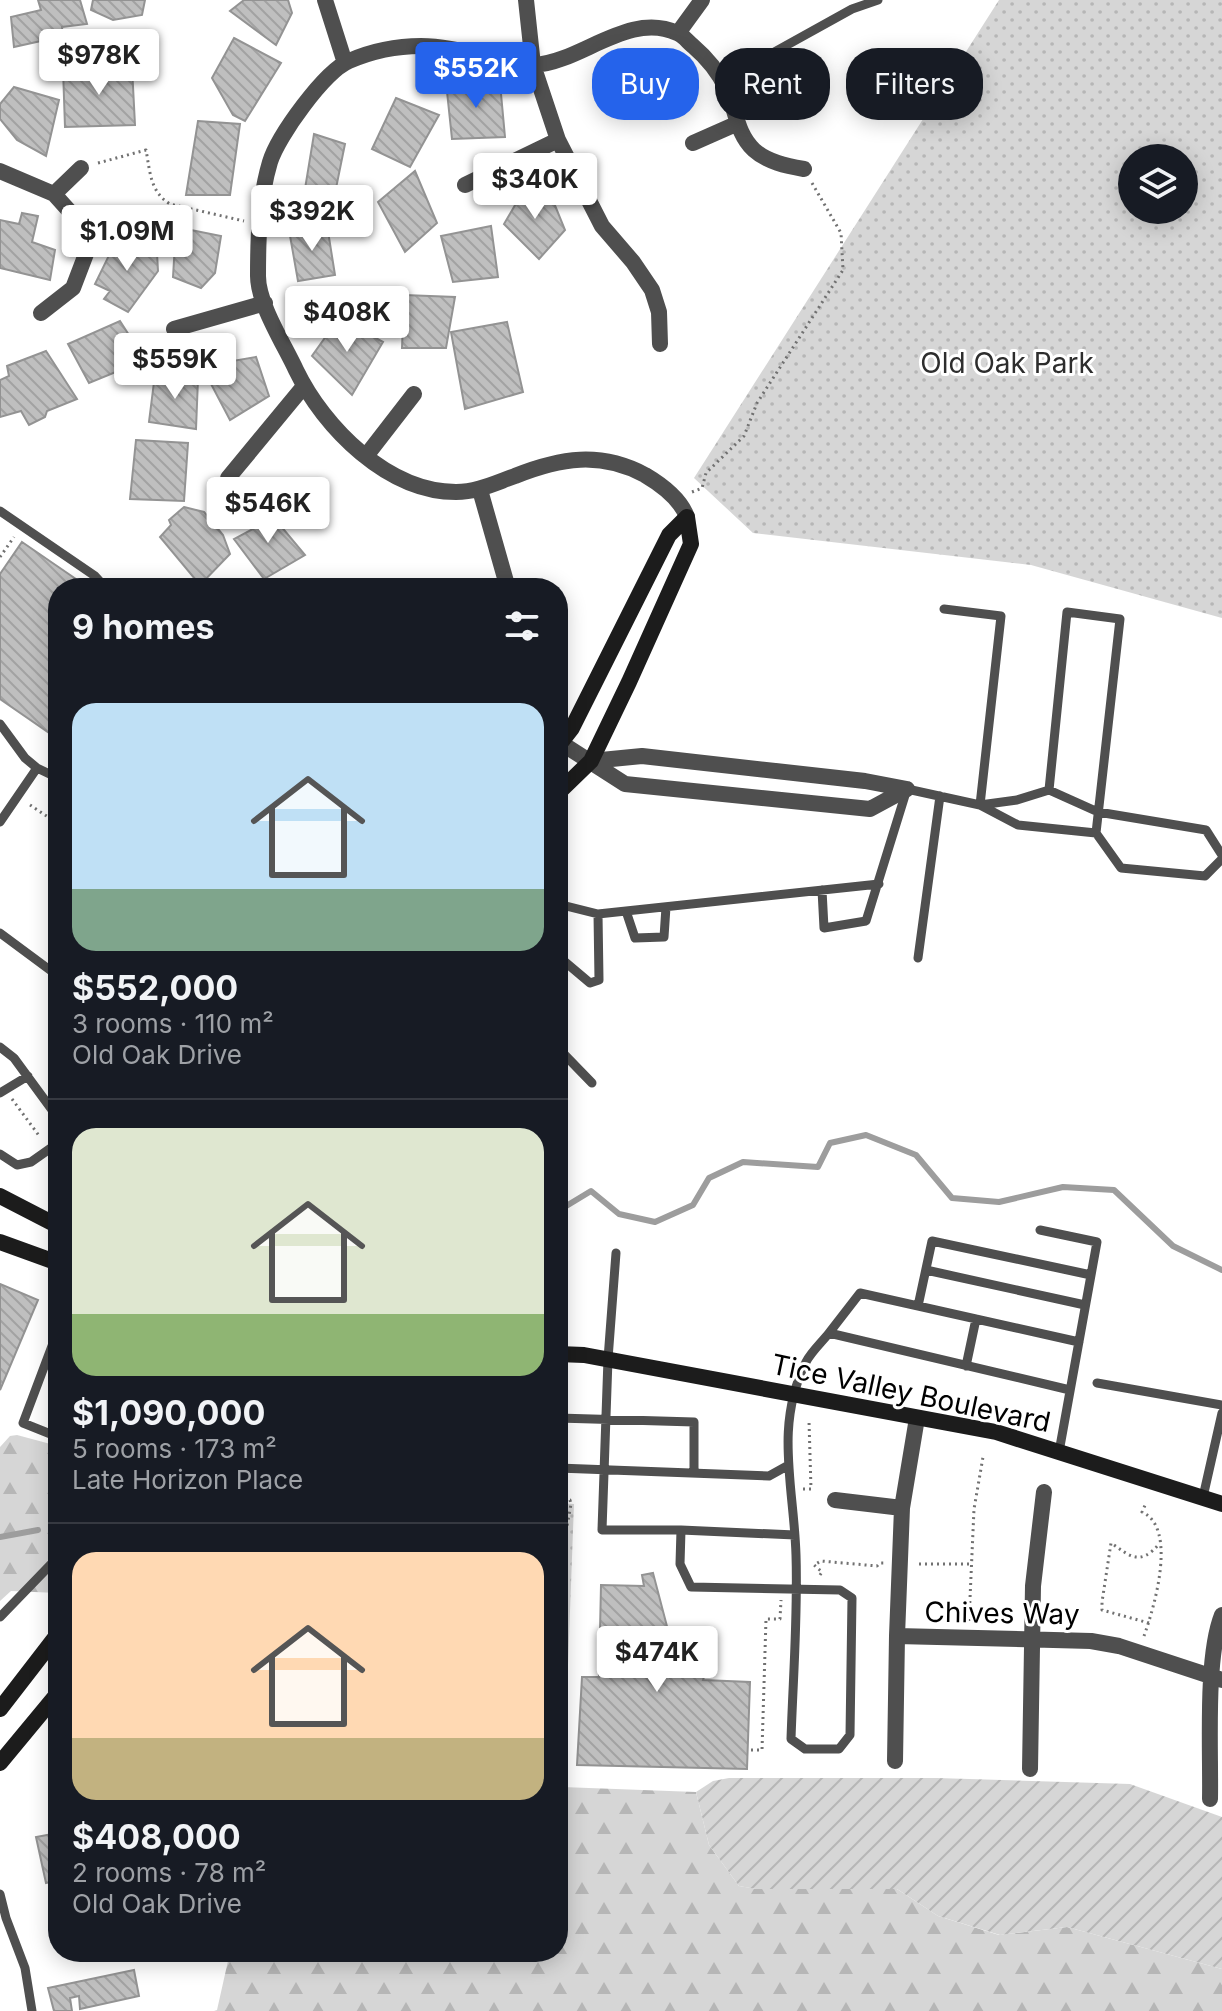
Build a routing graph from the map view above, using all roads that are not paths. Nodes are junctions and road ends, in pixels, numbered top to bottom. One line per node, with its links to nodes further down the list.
1 (325, 0): 7 (street)
2 (526, 0): 8 (street)
3 (702, 0): 5 (street)
4 (878, 0): 6 (lane)
5 (678, 33): 8 (street); 9 (street)
6 (782, 48)
7 (345, 63): 8 (street); 19 (street)
8 (533, 65): 12 (street)
9 (715, 70)
10 (735, 120): 11 (street)
11 (736, 124): 13 (street); 15 (street)
12 (558, 140): 17 (street); 22 (street)
13 (693, 143)
14 (81, 168): 18 (street)
15 (804, 169)
16 (0, 171): 18 (street)
17 (465, 185)
18 (54, 194): 20 (street)
19 (265, 303): 21 (street); 23 (street)
20 (41, 313)
21 (174, 329)
22 (660, 344)
23 (304, 386): 25 (street); 26 (street)
24 (414, 394): 25 (street)
25 (366, 456): 27 (street)
26 (228, 478)
27 (480, 490): 29 (street); 31 (street)
28 (0, 511): 30 (lane)
29 (687, 517): 34 (street); 36 (street)
30 (97, 578)
31 (505, 578)
32 (944, 609): 43 (lane)
33 (0, 724): 37 (lane)
34 (568, 733)
35 (568, 750): 36 (street)
36 (591, 761): 39 (street); 40 (street); 40 (street)
37 (37, 768): 38 (lane); 45 (lane)
38 (48, 773)
39 (568, 783)
40 (907, 789): 42 (lane); 48 (lane)
41 (1049, 790): 43 (lane); 44 (lane); 44 (lane)
42 (940, 796): 43 (lane); 55 (lane)
43 (980, 805): 46 (lane)
44 (1098, 812): 46 (lane); 47 (lane)
45 (0, 822)
46 (1096, 833): 47 (lane)
47 (1222, 857)
48 (879, 884): 49 (lane); 49 (lane)
49 (822, 890): 51 (lane)
50 (568, 906): 53 (lane)
51 (666, 907): 52 (lane); 52 (lane)
52 (626, 911): 53 (lane)
53 (598, 914): 56 (lane)
54 (0, 933): 57 (lane)
55 (918, 958)
56 (568, 964)
57 (48, 969)
58 (0, 1047): 60 (lane)
59 (568, 1058): 61 (lane)
60 (28, 1076): 62 (lane); 63 (lane)
61 (592, 1083)
62 (4, 1094)
63 (48, 1104)
64 (48, 1150): 65 (lane)
65 (0, 1154)
66 (0, 1196): 67 (street)
67 (48, 1221)
68 (1040, 1230): 73 (lane)
69 (0, 1242): 71 (street)
70 (616, 1253): 83 (lane)
71 (48, 1259)
72 (926, 1270): 73 (lane); 74 (lane); 75 (lane)
73 (1091, 1275): 74 (lane)
74 (1085, 1305): 78 (lane)
75 (918, 1306): 76 (lane); 77 (lane)
76 (976, 1319): 78 (lane); 84 (lane)
77 (829, 1333): 84 (lane); 87 (lane)
78 (1079, 1342): 86 (lane)
79 (568, 1349): 81 (street, Tice Valley Boulevard)
80 (568, 1354): 81 (street, Tice Valley Boulevard)
81 (584, 1355): 83 (street, Tice Valley Boulevard)
82 (48, 1357): 93 (lane)
83 (608, 1359): 87 (street, Tice Valley Boulevard); 92 (lane)
84 (966, 1366): 86 (lane)
85 (1097, 1383): 88 (lane)
86 (1070, 1390): 94 (lane)
87 (795, 1393): 91 (street, Tice Valley Boulevard); 95 (lane)
88 (1222, 1405)
89 (1222, 1413): 100 (lane)
90 (568, 1418): 92 (lane)
91 (917, 1418): 94 (street, Tice Valley Boulevard); 103 (street, Chives Way)
92 (606, 1420): 97 (lane); 98 (lane)
93 (48, 1433)
94 (1059, 1452): 100 (street, Tice Valley Boulevard)
95 (787, 1466): 98 (lane); 105 (lane)
96 (568, 1468): 97 (lane)
97 (604, 1469): 98 (lane); 104 (lane)
98 (694, 1473)
99 (1044, 1492): 111 (street)
100 (1203, 1497): 102 (street, Tice Valley Boulevard)
101 (835, 1500): 103 (street)
102 (1222, 1504)
103 (902, 1508): 110 (street, Chives Way)
104 (681, 1530): 105 (lane); 107 (lane)
105 (795, 1535): 107 (lane)
106 (48, 1567): 109 (lane)
107 (795, 1591): 107 (lane)
108 (1222, 1615): 113 (street)
109 (0, 1617)
110 (897, 1636): 111 (street, Chives Way); 116 (street)
111 (1033, 1639): 113 (street, Chives Way); 118 (street)
112 (48, 1647): 115 (street)
113 (1217, 1679): 119 (street)
114 (48, 1705): 117 (street)
115 (0, 1709)
116 (895, 1761)
117 (0, 1763)
118 (1030, 1769)
119 (1210, 1799)
120 (0, 1894): 121 (lane)
121 (3, 1920): 122 (lane)
122 (32, 2011)

